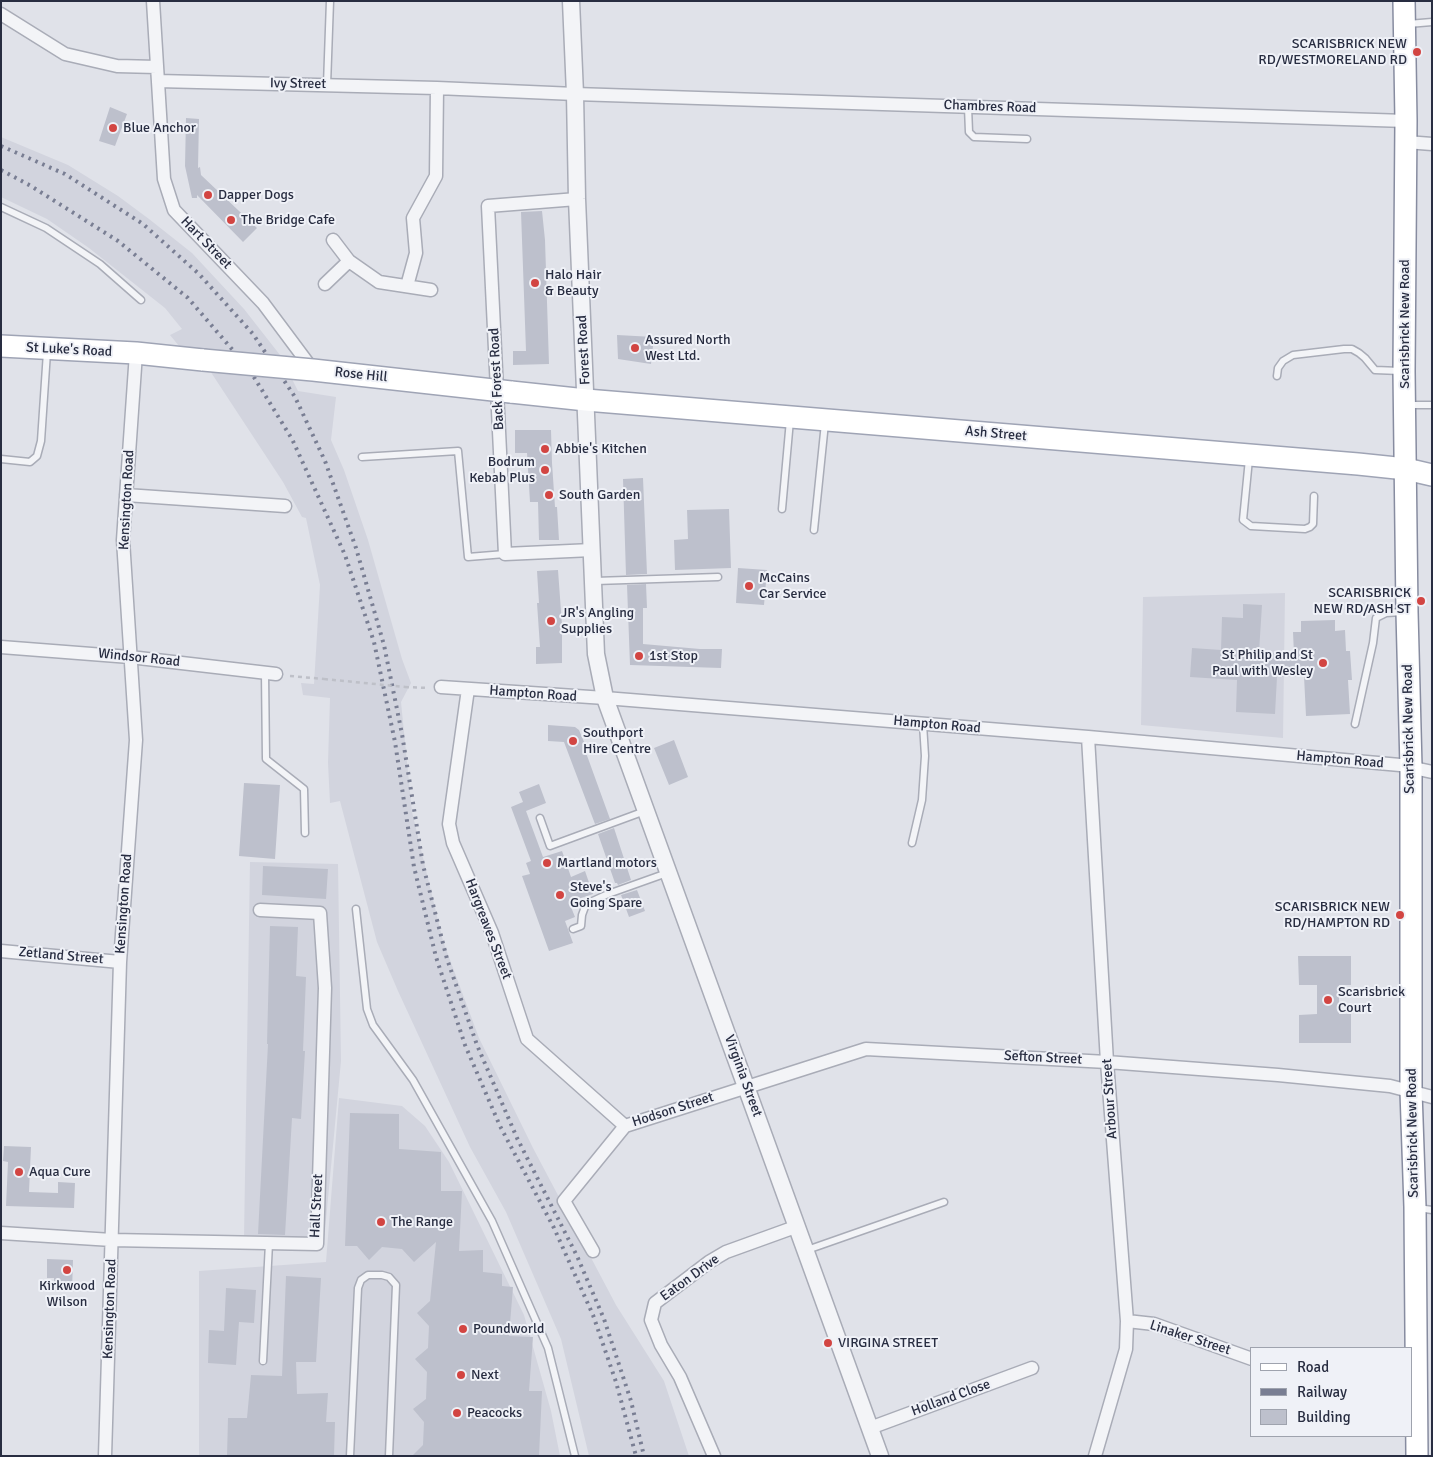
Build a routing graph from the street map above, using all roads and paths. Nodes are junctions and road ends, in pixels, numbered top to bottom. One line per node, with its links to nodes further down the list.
1 (153, 1): 8 (street, Hart Street)
2 (330, 1): 10 (lane)
3 (571, 1): 12 (street, Forest Road)
4 (1404, 1): 7 (main road, Scarisbrick New Road)
5 (1, 14): 8 (street)
6 (1432, 22): 7 (lane)
7 (1404, 25): 14 (main road, Scarisbrick New Road)
8 (157, 67): 9 (street, Hart Street)
9 (158, 81): 10 (street, Ivy Street); 28 (street, Hart Street)
10 (327, 85): 11 (street, Ivy Street)
11 (437, 88): 12 (street, Ivy Street); 22 (street)
12 (575, 94): 13 (street, Chambres Road); 17 (street, Forest Road)
13 (968, 107): 14 (street, Chambres Road); 15 (lane)
14 (1406, 131): 16 (street, Chambres Road); 29 (main road, Scarisbrick New Road)
15 (1027, 139)
16 (1432, 144)
17 (577, 200): 31 (street, Forest Road); 47 (street, Back Forest Road)
18 (1, 207): 24 (lane)
19 (332, 240): 20 (street)
20 (349, 261): 21 (street); 22 (street)
21 (325, 284)
22 (407, 286): 23 (street)
23 (431, 290)
24 (141, 300)
25 (1, 346): 26 (main road, St Luke's Road)
26 (48, 348): 27 (main road, St Luke's Road); 38 (lane)
27 (136, 353): 28 (main road, Rose Hill, bridge); 41 (street, Kensington Road)
28 (313, 370): 31 (main road, Rose Hill, bridge)
29 (1404, 371): 30 (lane); 33 (main road, Scarisbrick New Road)
30 (1278, 376)
31 (586, 400): 34 (main road, Ash Street); 46 (street, Forest Road)
32 (1432, 404): 33 (lane)
33 (1405, 405): 39 (main road, Scarisbrick New Road)
34 (790, 416): 35 (main road, Ash Street); 44 (lane)
35 (826, 419): 36 (main road, Ash Street); 45 (lane)
36 (1250, 455): 39 (main road, Ash Street); 42 (lane)
37 (362, 457): 47 (lane)
38 (1, 459)
39 (1406, 469): 40 (main road, Ash Street); 50 (main road, Scarisbrick New Road)
40 (1432, 475)
41 (126, 495): 43 (street); 52 (street, Kensington Road)
42 (1314, 496)
43 (285, 506)
44 (782, 509)
45 (814, 530)
46 (592, 550): 47 (street); 49 (street, Forest Road)
47 (504, 554)
48 (718, 577): 49 (lane)
49 (593, 581): 58 (street, Forest Road)
50 (1406, 612): 60 (lane); 62 (main road, Scarisbrick New Road)
51 (1, 647): 52 (street, Windsor Road)
52 (130, 657): 53 (street, Windsor Road); 73 (street, Kensington Road)
53 (270, 673): 66 (lane)
54 (299, 678): 56 (path, bridge)
55 (441, 687): 57 (street, Hampton Road)
56 (427, 688)
57 (468, 690): 58 (street, Hampton Road); 78 (street, Hargreaves Street)
58 (604, 698): 59 (street, Hampton Road); 64 (street, Virginia Street)
59 (923, 724): 61 (street, Hampton Road); 67 (lane)
60 (1355, 724)
61 (1088, 737): 62 (street, Hampton Road); 74 (street, Arbour Street)
62 (1411, 767): 63 (street, Hampton Road); 76 (main road, Scarisbrick New Road)
63 (1432, 772)
64 (646, 810): 65 (lane); 68 (street, Virginia Street)
65 (540, 818)
66 (305, 833)
67 (912, 843)
68 (669, 873): 71 (lane); 75 (street, Virginia Street)
69 (260, 910): 84 (street, Hall Street)
70 (356, 910): 96 (lane)
71 (573, 929)
72 (1, 951): 73 (street, Zetland Street)
73 (120, 962): 83 (street, Kensington Road)
74 (1107, 1062): 75 (street, Sefton Street); 76 (street, Sefton Street); 87 (street, Arbour Street)
75 (747, 1087): 78 (street, Hodson Street); 81 (street, Virginia Street)
76 (1411, 1090): 77 (street, Sefton Street); 80 (main road, Scarisbrick New Road)
77 (1432, 1097)
78 (625, 1126): 86 (street, Hodson Street)
79 (944, 1202): 85 (lane)
80 (1423, 1209): 91 (main road, Scarisbrick New Road)
81 (798, 1226): 85 (street, Virginia Street); 97 (street, Eaton Drive)
82 (1, 1233): 83 (street, Hall Street)
83 (112, 1240): 84 (street, Hall Street); 93 (street, Kensington Road)
84 (269, 1243): 89 (lane)
85 (806, 1250): 92 (street, Virginia Street)
86 (593, 1251)
87 (1127, 1321): 88 (street, Linaker Street); 99 (street, Arbour Street)
88 (1250, 1358)
89 (263, 1361)
90 (1032, 1368): 92 (street, Holland Close)
91 (1418, 1418): 100 (main road, Scarisbrick New Road)
92 (870, 1428): 98 (street, Virginia Street)
93 (105, 1456)
94 (350, 1456): 95 (lane)
95 (389, 1456)
96 (575, 1456)
97 (714, 1456)
98 (880, 1456)
99 (1095, 1456)
100 (1417, 1456)

